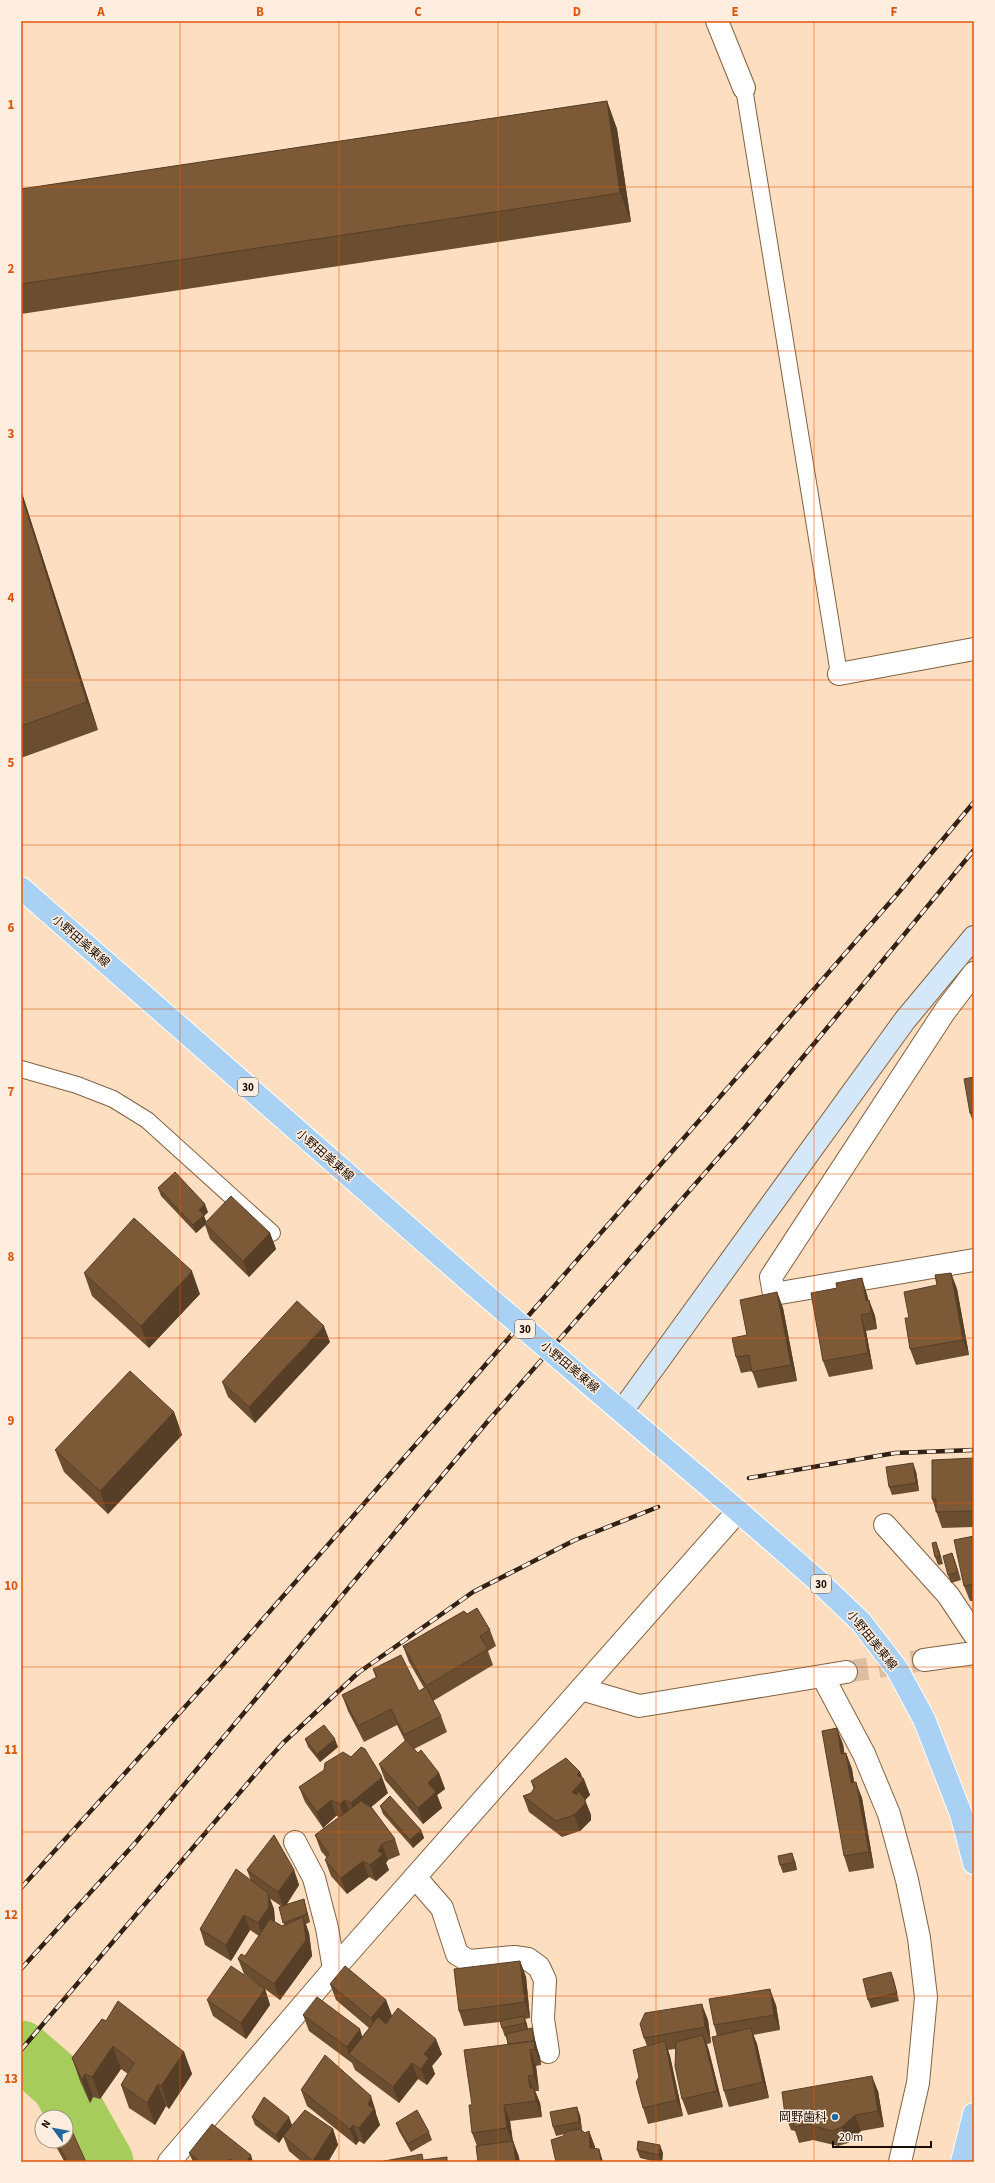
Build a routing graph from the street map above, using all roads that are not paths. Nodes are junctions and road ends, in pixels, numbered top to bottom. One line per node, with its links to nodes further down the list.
1 (717, 21): 2 (street)
2 (744, 88): 4 (lane)
3 (974, 649): 4 (street)
4 (839, 674)
5 (21, 888): 11 (main road, 小野田美東線 / 30, bridge)
6 (974, 937): 11 (street)
7 (974, 973): 10 (street)
8 (21, 1069): 9 (lane)
9 (272, 1233)
10 (974, 1260)
11 (622, 1411): 12 (main road, 小野田美東線 / 30)
12 (738, 1511): 19 (street); 21 (main road, 小野田美東線 / 30)
13 (885, 1525): 14 (street)
14 (974, 1634)
15 (974, 1652): 16 (street)
16 (924, 1660)
17 (846, 1672): 18 (street)
18 (823, 1677): 19 (street); 27 (street)
19 (581, 1689): 22 (street)
20 (295, 1842): 23 (street)
21 (974, 1863)
22 (415, 1877): 23 (street); 24 (street)
23 (334, 1969): 26 (street)
24 (548, 2052)
25 (974, 2114): 28 (main road)
26 (168, 2162)
27 (900, 2162)
28 (962, 2162)

